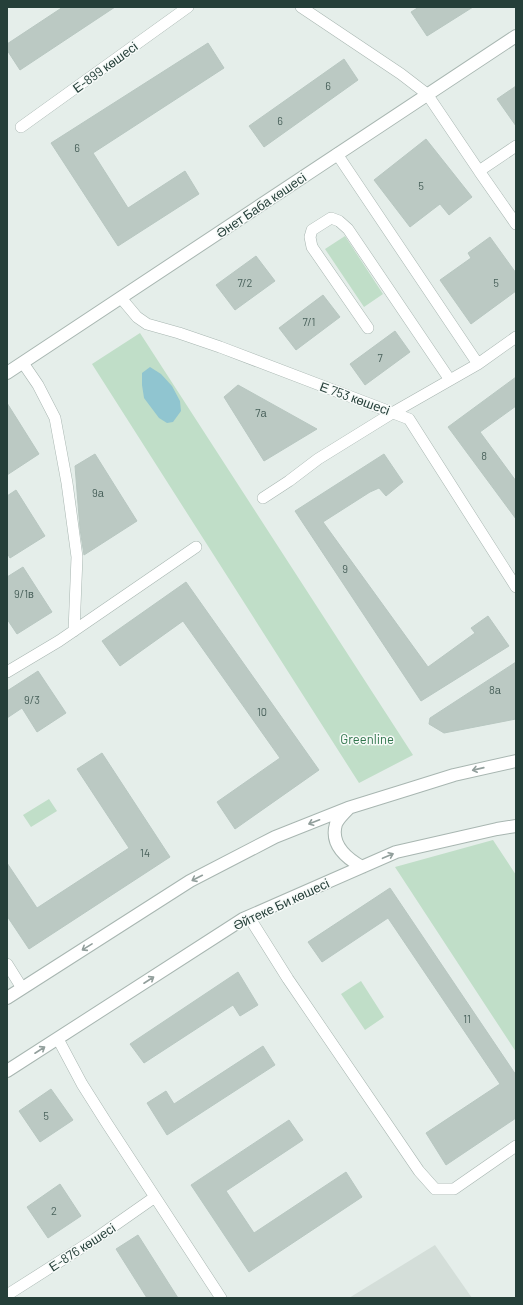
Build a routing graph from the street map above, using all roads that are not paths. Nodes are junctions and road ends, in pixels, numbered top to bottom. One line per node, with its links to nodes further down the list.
1 (188, 7): 5 (street, Е-899 көшесі)
2 (301, 7): 4 (street)
3 (516, 36): 4 (street, Әнет Баба көшесі)
4 (427, 94): 7 (street, Әнет Баба көшесі); 8 (street)
5 (21, 127)
6 (516, 146): 8 (street)
7 (337, 154): 10 (street, Әнет Баба көшесі); 14 (street)
8 (479, 171): 9 (street)
9 (516, 224)
10 (121, 298): 13 (street, Әнет Баба көшесі); 17 (street, Е 753 көшесі)
11 (368, 328): 16 (street)
12 (516, 336): 14 (street)
13 (23, 363): 15 (street, Әнет Баба көшесі); 21 (street)
14 (478, 364): 16 (street)
15 (7, 373)
16 (450, 380): 17 (street)
17 (394, 412): 18 (street); 20 (street, Е 753 көшесі)
18 (263, 498)
19 (196, 548): 21 (street)
20 (516, 587)
21 (74, 630): 22 (street)
22 (7, 672)
23 (516, 761): 24 (street, one-way to 24)
24 (348, 808): 26 (street); 29 (street, one-way to 29)
25 (516, 826): 26 (street, Әйтеке Би көшесі, one-way to 25)
26 (362, 867): 27 (street, Әйтеке Би көшесі)
27 (249, 917): 31 (street, Әйтеке Би көшесі, one-way to 27); 33 (street)
28 (7, 964): 29 (street)
29 (22, 988): 30 (street)
30 (7, 998)
31 (58, 1039): 32 (street, Әйтеке Би көшесі, one-way to 31); 34 (street)
32 (7, 1071)
33 (516, 1146)
34 (155, 1197): 35 (street, Е-876 көшесі); 36 (street)
35 (7, 1295)
36 (221, 1298)

